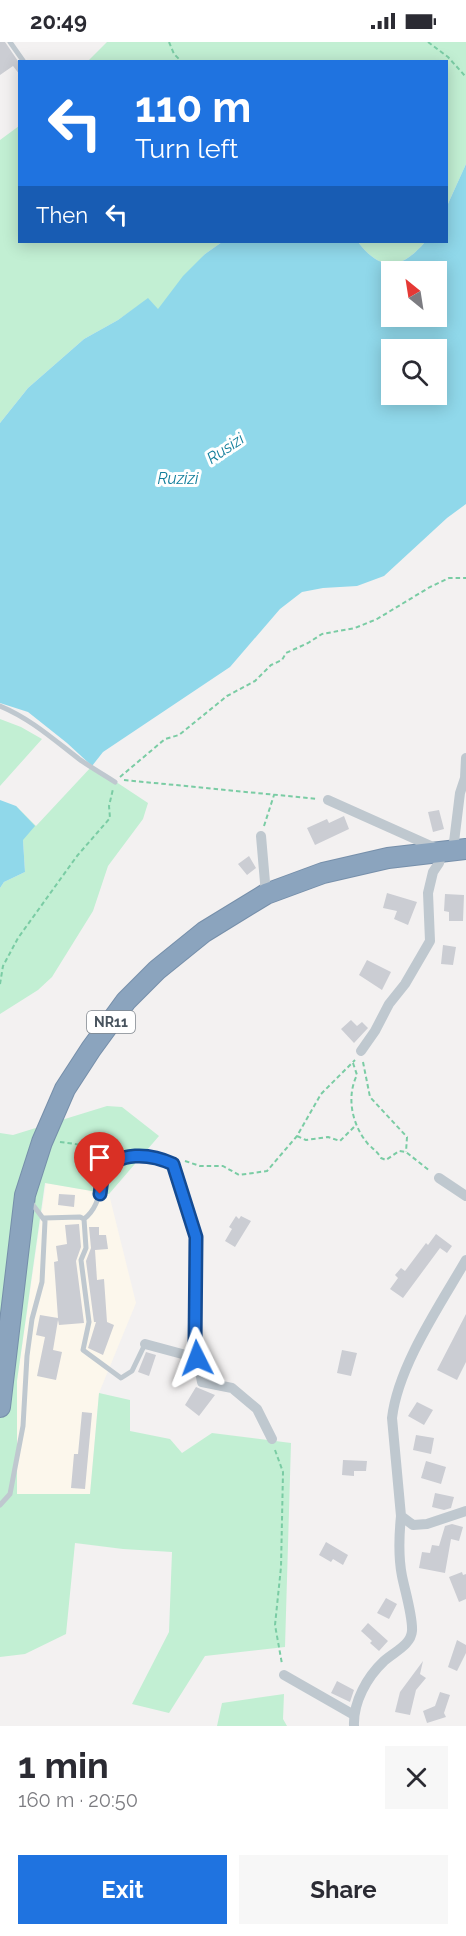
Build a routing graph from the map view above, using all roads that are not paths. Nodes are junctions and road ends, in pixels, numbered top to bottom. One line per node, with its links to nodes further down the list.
1 (10, 42): 2 (lane)
2 (23, 60)
3 (0, 706): 5 (lane)
4 (466, 758): 8 (street)
5 (116, 781)
6 (328, 800): 8 (street)
7 (261, 836): 9 (street)
8 (454, 850): 9 (highway, NR11); 10 (street)
9 (266, 894): 13 (highway, NR11)
10 (361, 1051)
11 (138, 1155): 16 (lane); 19 (street)
12 (439, 1178): 14 (street)
13 (25, 1195): 15 (lane); 20 (highway, NR11)
14 (466, 1196)
15 (44, 1218): 16 (lane); 22 (lane)
16 (84, 1219): 18 (lane)
17 (466, 1260): 24 (street)
18 (145, 1344): 19 (street)
19 (197, 1358): 21 (street)
20 (0, 1407)
21 (272, 1439)
22 (0, 1506)
23 (466, 1511): 24 (street)
24 (401, 1516): 26 (street)
25 (284, 1676): 26 (street)
26 (354, 1721)

